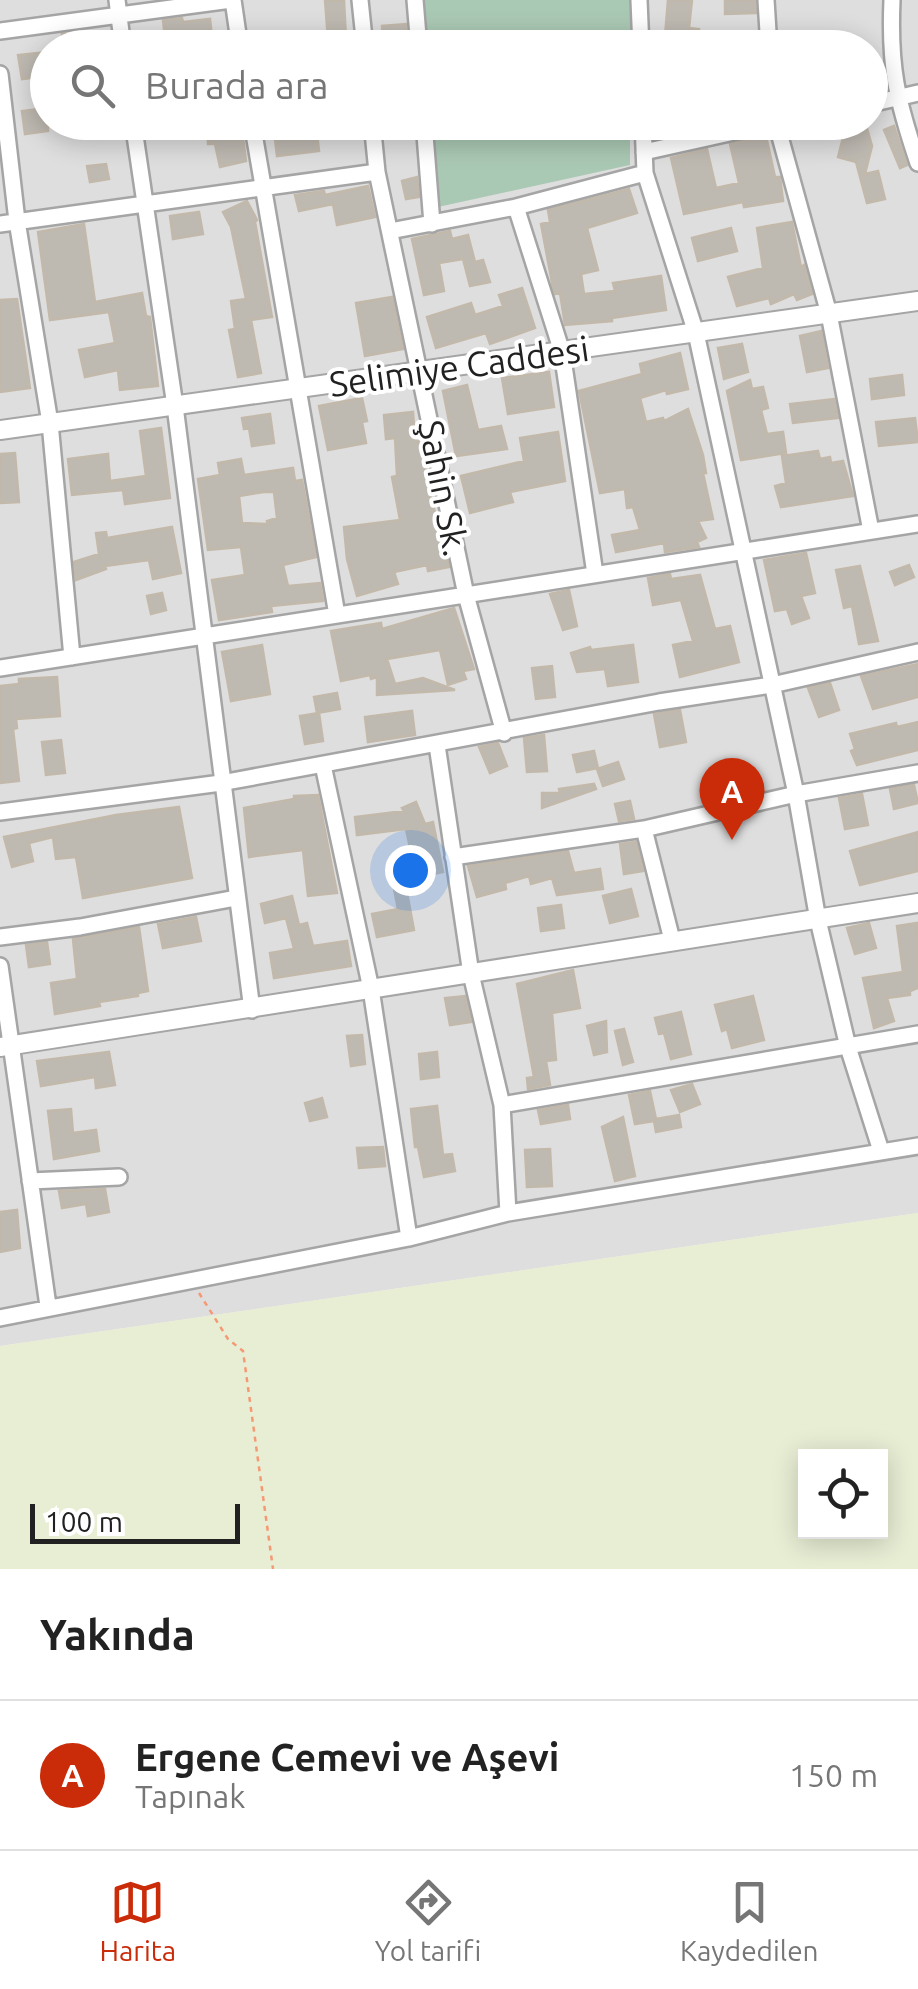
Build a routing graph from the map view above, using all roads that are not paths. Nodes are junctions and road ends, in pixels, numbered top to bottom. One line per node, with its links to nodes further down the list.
1 (232, 0): 7 (street); 8 (street)
2 (360, 0): 9 (street)
3 (415, 0): 10 (street)
4 (639, 0): 11 (street)
5 (766, 0): 12 (street)
6 (892, 0): 16 (street)
7 (118, 8): 13 (street)
8 (237, 30)
9 (363, 30)
10 (418, 30)
11 (640, 30)
12 (768, 30)
13 (0, 31)
14 (0, 74): 32 (street)
15 (918, 93): 16 (street)
16 (896, 99): 17 (street); 26 (street)
17 (888, 101)
18 (135, 140): 30 (street)
19 (255, 140): 29 (street)
20 (374, 140): 27 (street, Şahin Sk.)
21 (425, 140): 34 (street)
22 (644, 140): 25 (street)
23 (699, 140): 25 (street)
24 (782, 140): 37 (street)
25 (644, 152): 28 (street)
26 (918, 163)
27 (377, 172): 29 (street); 35 (street, Şahin Sk.)
28 (644, 174): 31 (street); 38 (street)
29 (262, 188): 30 (street); 41 (street)
30 (144, 206): 32 (street); 42 (street)
31 (516, 207): 34 (street); 39 (street)
32 (17, 221): 33 (street); 43 (street)
33 (0, 224)
34 (432, 224): 35 (street)
35 (390, 231): 40 (street, Şahin Sk.)
36 (918, 301): 37 (street, Selimiye Caddesi)
37 (829, 314): 38 (street, Selimiye Caddesi); 46 (street)
38 (696, 333): 39 (street, Selimiye Caddesi); 47 (street)
39 (562, 352): 40 (street, Selimiye Caddesi); 48 (street)
40 (421, 371): 41 (street, Selimiye Caddesi); 49 (street, Şahin Sk.)
41 (298, 388): 42 (street, Selimiye Caddesi); 50 (street)
42 (175, 406): 43 (street, Selimiye Caddesi); 51 (street)
43 (50, 423): 44 (street, Selimiye Caddesi); 53 (street)
44 (0, 430)
45 (918, 524): 46 (street)
46 (870, 531): 47 (street)
47 (741, 552): 48 (street); 55 (street)
48 (595, 574): 49 (street)
49 (466, 595): 50 (street); 56 (street, Şahin Sk.)
50 (337, 615): 51 (street)
51 (202, 636): 53 (street); 60 (street)
52 (918, 652): 55 (street)
53 (72, 657): 54 (street)
54 (0, 668)
55 (772, 686): 56 (street); 61 (street)
56 (504, 733): 57 (street)
57 (437, 745): 58 (street); 64 (street)
58 (323, 765): 60 (street); 72 (street)
59 (918, 773): 61 (street)
60 (221, 784): 62 (street); 65 (street)
61 (796, 794): 63 (street); 67 (street)
62 (0, 812)
63 (644, 828): 64 (street); 69 (street)
64 (453, 857): 71 (street)
65 (236, 898): 68 (street); 73 (street)
66 (918, 903): 67 (street)
67 (818, 920): 69 (street); 76 (street)
68 (0, 937)
69 (672, 940): 71 (street)
70 (0, 966): 75 (street)
71 (471, 974): 72 (street); 77 (street)
72 (371, 989): 73 (street); 83 (street)
73 (252, 1010): 75 (street)
74 (918, 1034): 76 (street)
75 (6, 1046): 81 (street)
76 (848, 1046): 77 (street); 79 (street)
77 (502, 1105): 82 (street)
78 (918, 1146): 79 (street)
79 (881, 1151): 82 (street)
80 (119, 1177): 81 (street)
81 (30, 1181): 84 (street)
82 (508, 1213): 83 (street)
83 (409, 1238): 84 (street)
84 (48, 1306): 85 (street)
85 (0, 1318)

